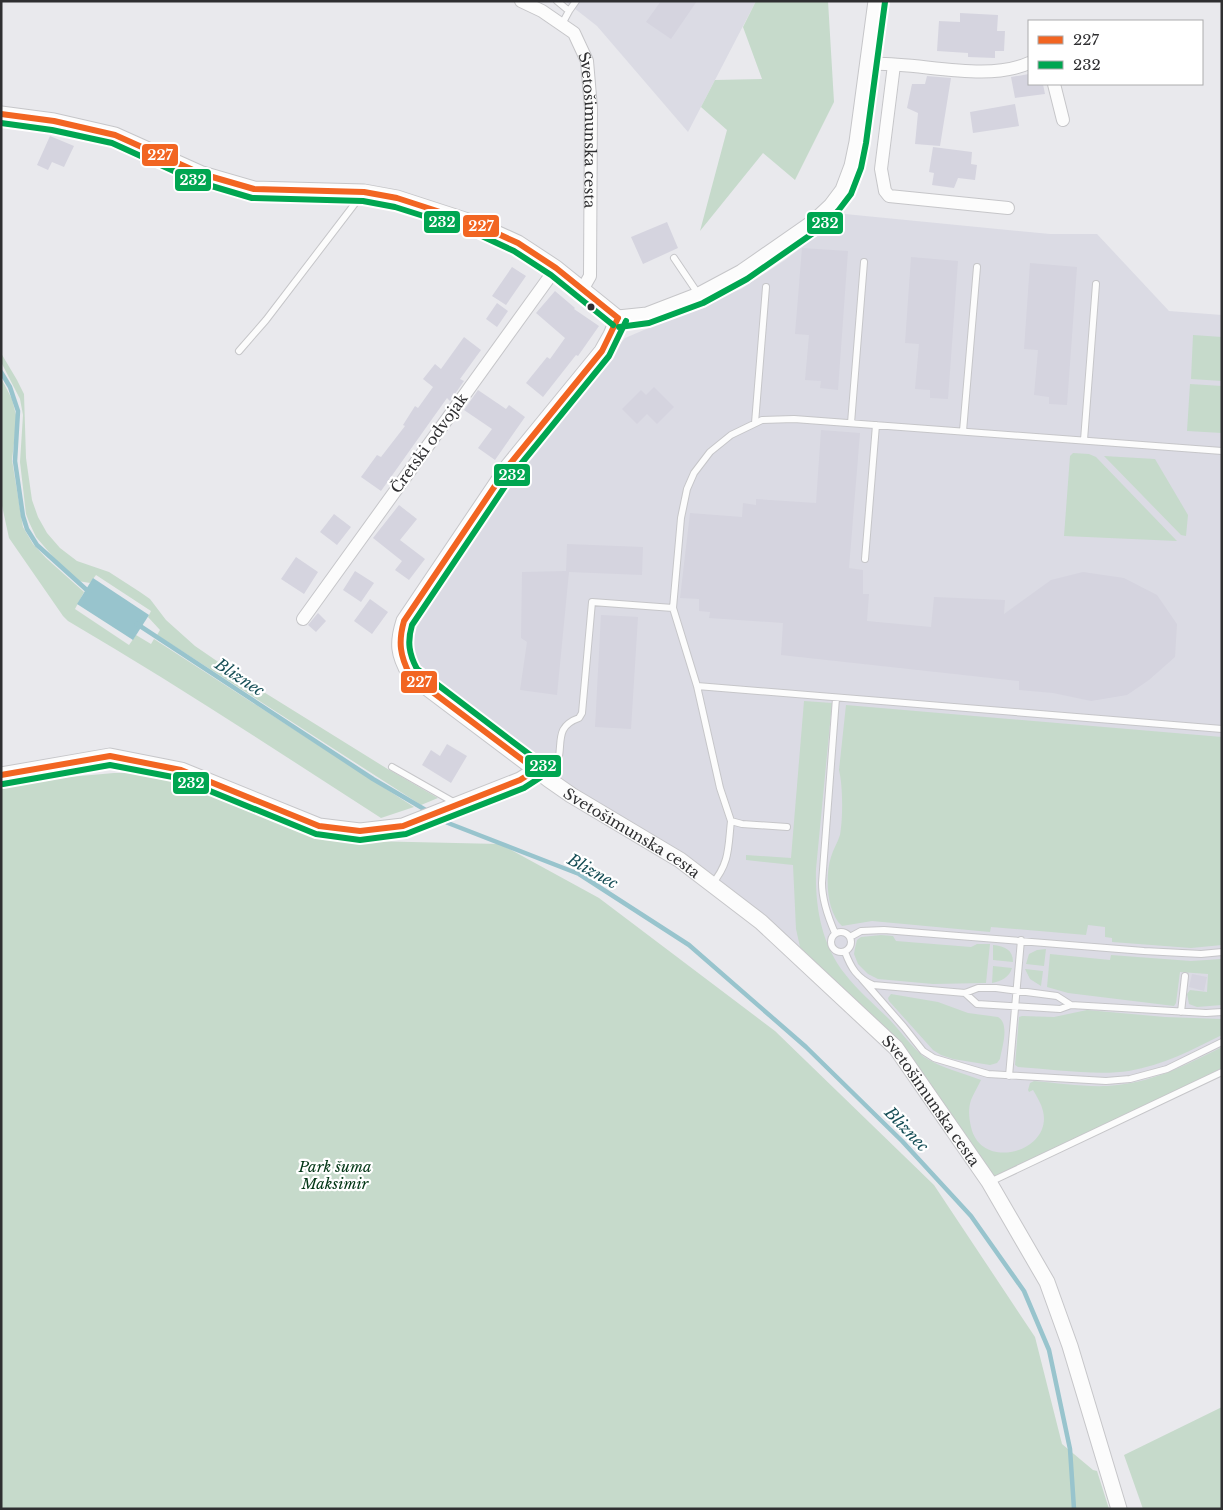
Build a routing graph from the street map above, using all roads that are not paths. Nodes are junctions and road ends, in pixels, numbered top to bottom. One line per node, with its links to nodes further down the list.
1 (521, 1): 6 (street, Svetošimunska cesta)
2 (557, 1): 5 (lane)
3 (576, 1): 5 (lane)
4 (876, 1): 8 (street)
5 (569, 11): 6 (lane)
6 (562, 24): 21 (street, Svetošimunska cesta)
7 (1028, 63): 9 (street)
8 (868, 64): 9 (street); 22 (street)
9 (894, 65): 14 (street)
10 (1054, 85): 12 (street)
11 (1, 114): 13 (street)
12 (1063, 120)
13 (364, 192): 18 (street); 24 (lane)
14 (1008, 208)
15 (674, 258): 22 (lane)
16 (864, 262): 26 (lane)
17 (976, 266): 28 (lane)
18 (556, 268): 21 (street); 33 (street, Čretski odvojak)
19 (1096, 284): 29 (lane)
20 (766, 287): 25 (lane)
21 (582, 290): 23 (street)
22 (699, 294): 23 (street)
23 (618, 318): 38 (street, Svetošimunska cesta)
24 (239, 351)
25 (755, 423): 26 (lane); 32 (lane)
26 (851, 423): 27 (lane)
27 (876, 425): 28 (lane); 31 (lane)
28 (963, 431): 29 (lane)
29 (1084, 440): 30 (lane)
30 (1222, 450)
31 (865, 559)
32 (673, 608): 34 (lane); 40 (lane)
33 (303, 618)
34 (697, 686): 35 (lane); 42 (lane)
35 (836, 698): 36 (lane); 45 (lane)
36 (1222, 729)
37 (392, 767): 41 (lane)
38 (536, 770): 40 (street, Svetošimunska cesta); 41 (street)
39 (1, 775): 41 (street)
40 (548, 779): 44 (street, Svetošimunska cesta)
41 (453, 806)
42 (731, 821): 43 (lane); 44 (lane)
43 (787, 828)
44 (712, 884): 61 (street, Svetošimunska cesta)
45 (835, 933): 46 (lane); 48 (lane)
46 (850, 937): 47 (lane); 48 (lane)
47 (1021, 940): 49 (lane); 52 (lane)
48 (844, 952): 51 (lane)
49 (1222, 952)
50 (1185, 976): 56 (lane)
51 (862, 979): 53 (lane); 60 (lane)
52 (1016, 991): 53 (lane); 54 (lane); 55 (lane)
53 (965, 993): 55 (lane)
54 (1071, 1005): 55 (lane); 56 (lane)
55 (1015, 1006): 60 (lane)
56 (1181, 1012): 57 (lane)
57 (1222, 1012)
58 (1222, 1042): 60 (lane)
59 (1222, 1072): 61 (lane)
60 (1009, 1076)
61 (990, 1182): 62 (street, Svetošimunska cesta)
62 (1119, 1509)

